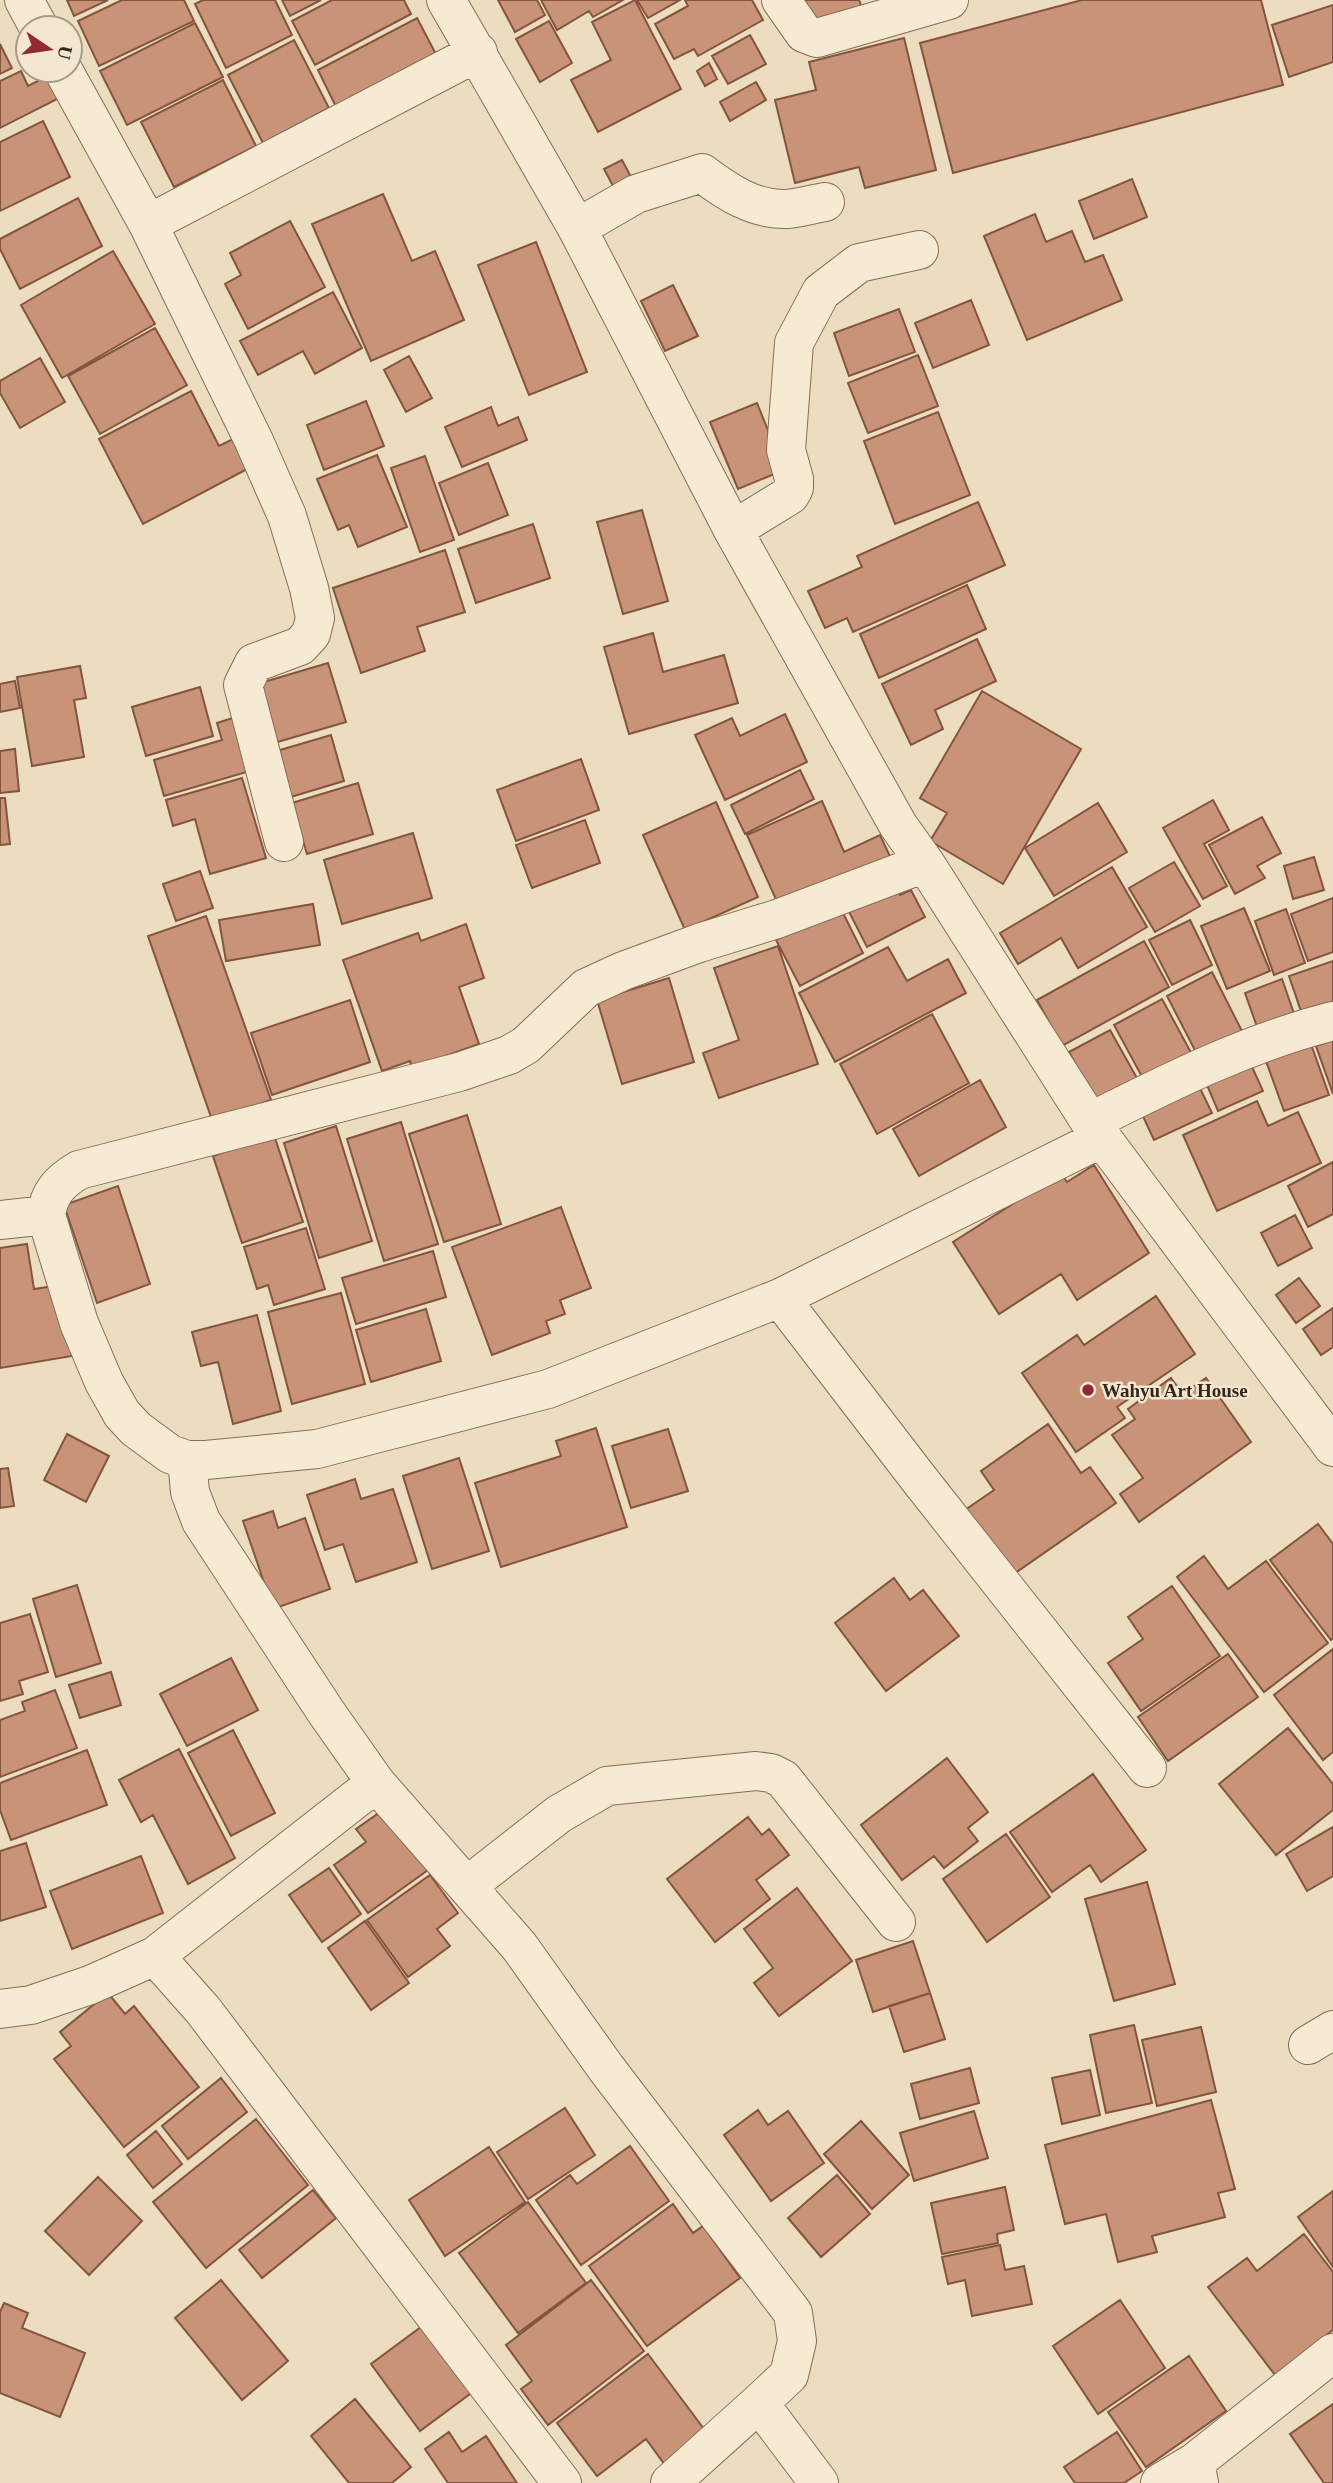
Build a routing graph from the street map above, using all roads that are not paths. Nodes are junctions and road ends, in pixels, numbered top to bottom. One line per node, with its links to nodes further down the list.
1 (446, 0): 4 (street)
2 (781, 0): 3 (street)
3 (949, 0)
4 (478, 52): 7 (street); 8 (street)
5 (70, 84): 7 (street)
6 (825, 202): 8 (street)
7 (148, 224): 11 (street)
8 (577, 228): 10 (street)
9 (919, 250): 10 (street)
10 (733, 530): 12 (street)
11 (284, 842)
12 (925, 863): 14 (street); 15 (street)
13 (1333, 1021): 14 (street)
14 (1096, 1130): 17 (street); 18 (street)
15 (47, 1215): 16 (street); 19 (street)
16 (0, 1220)
17 (779, 1298): 19 (street); 20 (street)
18 (1326, 1426)
19 (187, 1460): 21 (street)
20 (1147, 1769)
21 (376, 1783): 22 (street); 24 (street)
22 (467, 1886): 23 (street); 27 (street)
23 (896, 1922)
24 (155, 1956): 25 (street); 29 (street)
25 (0, 2009)
26 (1333, 2353): 28 (street)
27 (759, 2403): 30 (street); 31 (street)
28 (1197, 2472): 32 (street)
29 (562, 2483)
30 (670, 2483)
31 (819, 2483)
32 (1160, 2483)

